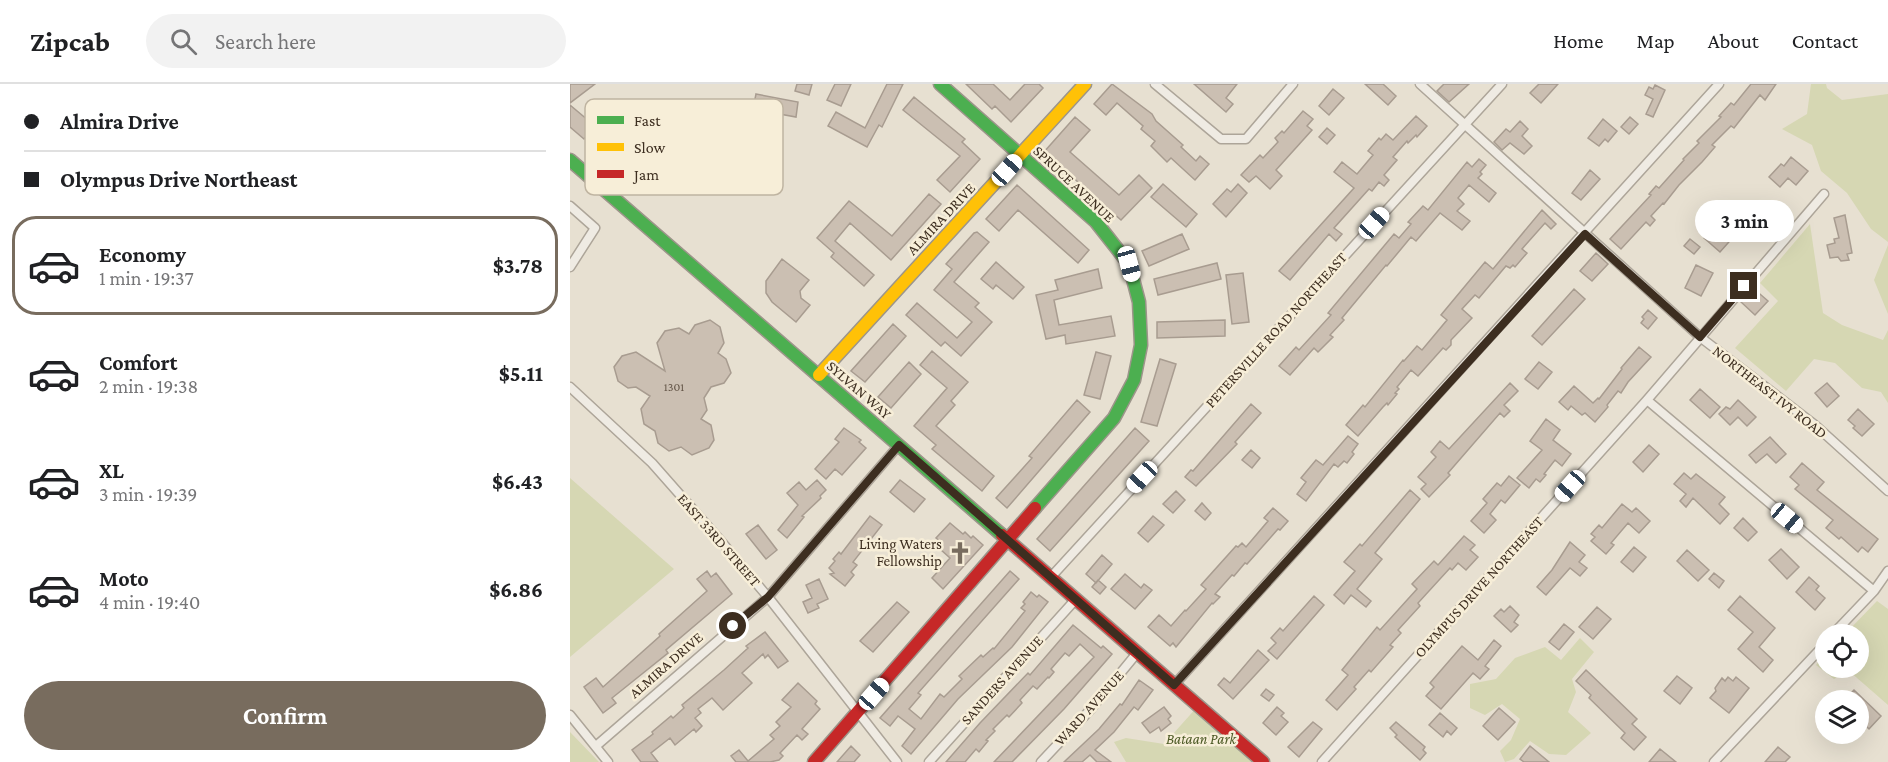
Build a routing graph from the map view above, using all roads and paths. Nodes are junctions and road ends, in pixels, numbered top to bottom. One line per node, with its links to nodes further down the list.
1 (940, 84): 9 (street, SPRUCE AVENUE)
2 (1085, 84): 9 (street, ALMIRA DRIVE)
3 (1155, 84): 4 (street)
4 (1293, 84)
5 (1420, 84): 8 (street, NORTHEAST IVY ROAD)
6 (1502, 84): 8 (street, PETERSVILLE ROAD NORTHEAST)
7 (1719, 84): 15 (street)
8 (1464, 125): 15 (street, NORTHEAST IVY ROAD); 25 (street, PETERSVILLE ROAD NORTHEAST)
9 (1021, 155): 18 (street, ALMIRA DRIVE); 23 (street, SPRUCE AVENUE)
10 (571, 164): 11 (street, SYLVAN WAY)
11 (585, 176)
12 (1824, 194): 17 (street, OLYMPUS DRIVE NORTHEAST)
13 (607, 195): 18 (street, SYLVAN WAY)
14 (570, 206): 16 (street)
15 (1585, 234): 17 (street, NORTHEAST IVY ROAD); 32 (street)
16 (570, 267)
17 (1700, 337): 20 (street, OLYMPUS DRIVE NORTHEAST); 22 (street, NORTHEAST IVY ROAD)
18 (819, 375): 21 (street, SYLVAN WAY)
19 (570, 387): 27 (street, EAST 33RD STREET)
20 (1647, 400): 26 (street); 42 (street, OLYMPUS DRIVE NORTHEAST)
21 (899, 445): 23 (street, SYLVAN WAY); 27 (street, ALMIRA DRIVE)
22 (1888, 491)
23 (1006, 538): 25 (street, SYLVAN WAY); 33 (street, SPRUCE AVENUE)
24 (1888, 571): 26 (street)
25 (1051, 577): 28 (street, SYLVAN WAY)
26 (1874, 591): 29 (street)
27 (768, 597): 33 (street, EAST 33RD STREET); 35 (street, ALMIRA DRIVE)
28 (1076, 599): 30 (street, SYLVAN WAY); 39 (street, SANDERS AVENUE)
29 (1843, 624)
30 (1137, 653): 32 (street, SYLVAN WAY); 40 (street, WARD AVENUE)
31 (1815, 655): 43 (street)
32 (1174, 685): 41 (street, SYLVAN WAY)
33 (859, 712): 37 (street, SPRUCE AVENUE); 38 (street, EAST 33RD STREET)
34 (570, 715): 35 (street)
35 (596, 746): 36 (street)
36 (608, 762)
37 (814, 762)
38 (897, 762)
39 (929, 762)
40 (1041, 762)
41 (1263, 762)
42 (1322, 762)
43 (1714, 762)

